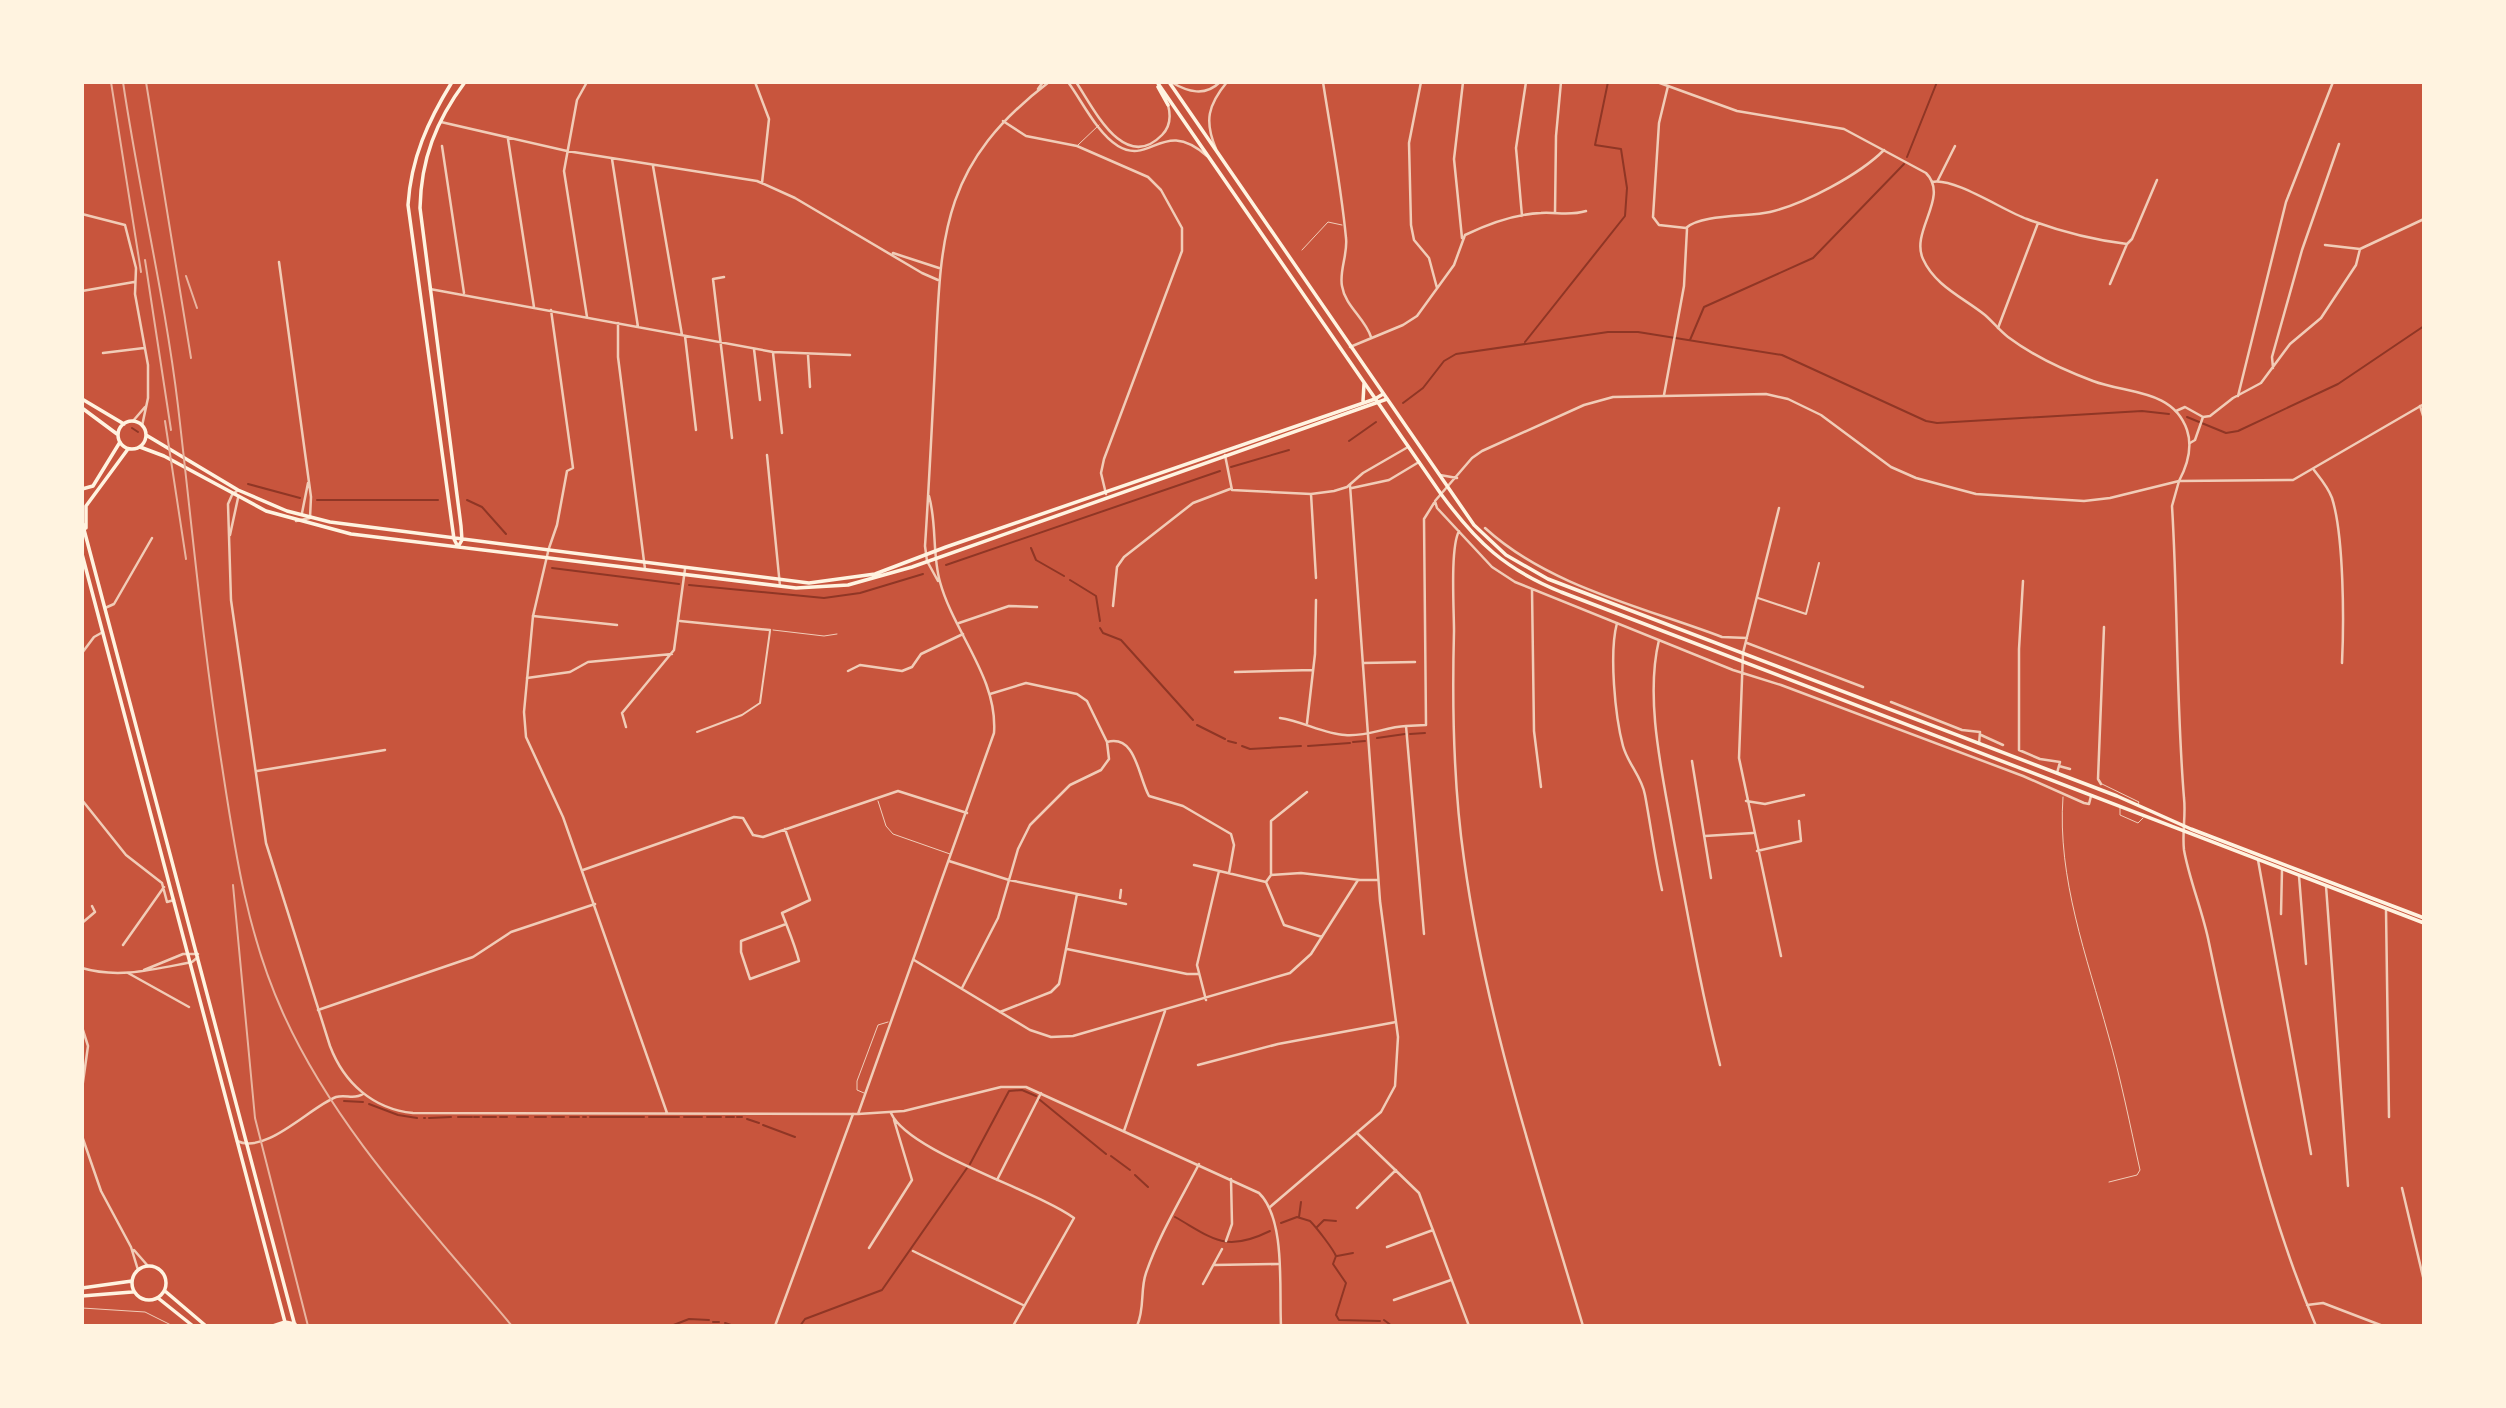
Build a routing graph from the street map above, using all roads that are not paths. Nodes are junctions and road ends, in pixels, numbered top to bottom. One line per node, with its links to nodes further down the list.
1 (452, 82): 23 (main road)
2 (465, 82): 25 (main road)
3 (587, 82): 34 (street)
4 (755, 82): 42 (street)
5 (1043, 82): 21 (street)
6 (1049, 82): 21 (street)
7 (1068, 82): 26 (street)
8 (1076, 82): 32 (street)
9 (1157, 82): 22 (main road); 37 (main road)
10 (1170, 82): 11 (street); 35 (main road)
11 (1220, 82)
12 (1227, 82): 35 (street)
13 (1324, 82): 49 (street)
14 (1420, 82): 67 (street)
15 (1463, 82): 53 (street)
16 (1526, 82): 46 (street)
17 (1560, 82): 44 (street)
18 (1657, 82): 20 (street)
19 (2333, 82): 94 (street)
20 (1669, 85): 33 (street); 51 (street)
21 (1033, 94): 24 (street)
22 (1168, 105): 32 (street)
23 (432, 118): 25 (main road); 52 (main road)
24 (1003, 121): 30 (street); 60 (street)
25 (440, 122): 27 (street); 50 (main road)
26 (1099, 125): 30 (lane); 32 (street)
27 (508, 139): 34 (street); 71 (street)
28 (2339, 144): 89 (street)
29 (442, 146): 70 (street)
30 (1077, 146): 135 (street)
31 (1955, 146): 39 (street)
32 (1133, 148): 37 (street)
33 (1884, 149): 41 (street); 51 (street)
34 (567, 150): 36 (street); 73 (street)
35 (1220, 158): 65 (main road)
36 (612, 159): 38 (street); 77 (street)
37 (1209, 159): 69 (main road)
38 (653, 166): 42 (street); 79 (street)
39 (1937, 180): 41 (street); 48 (street)
40 (2157, 180): 54 (street)
41 (1932, 181): 78 (street)
42 (762, 183): 58 (street)
43 (1586, 211): 44 (street)
44 (1555, 213): 46 (street)
45 (82, 214): 63 (street)
46 (1522, 216): 53 (street)
47 (2424, 219): 56 (street)
48 (2038, 222): 54 (street); 78 (street)
49 (1345, 224): 57 (lane); 80 (street)
50 (421, 228): 52 (main road); 66 (main road)
51 (1686, 228): 93 (street)
52 (410, 229): 76 (main road)
53 (1462, 238): 67 (street)
54 (2127, 244): 64 (street)
55 (2325, 245): 56 (street)
56 (2360, 249): 89 (street)
57 (1302, 250)
58 (889, 252): 60 (street); 62 (street)
59 (279, 262): 129 (street)
60 (939, 268): 62 (street)
61 (724, 277): 81 (street)
62 (939, 280): 139 (street)
63 (134, 282): 68 (street); 83 (street)
64 (2110, 284)
65 (1308, 286): 69 (street); 82 (main road)
66 (430, 289): 70 (street); 74 (main road)
67 (1438, 289): 80 (street)
68 (82, 291)
69 (1300, 291): 90 (main road)
70 (464, 293): 71 (street)
71 (534, 307): 72 (street)
72 (551, 310): 73 (street); 157 (street)
73 (587, 317): 75 (street)
74 (434, 320): 76 (main road); 124 (main road)
75 (618, 323): 77 (street); 162 (street)
76 (423, 324): 123 (main road)
77 (638, 327): 79 (street)
78 (1998, 328): 104 (street)
79 (683, 336): 81 (street); 110 (street)
80 (1371, 337): 82 (street)
81 (721, 343): 84 (street); 114 (street)
82 (1350, 347): 92 (main road)
83 (144, 348): 86 (street); 100 (street)
84 (754, 349): 85 (street); 98 (street)
85 (772, 352): 87 (street); 111 (street)
86 (103, 353)
87 (808, 355): 88 (street); 91 (street)
88 (850, 355)
89 (2273, 368): 94 (street)
90 (1364, 384): 96 (main road); 99 (main road)
91 (810, 387)
92 (1383, 394): 96 (main road); 97 (main road)
93 (1664, 395): 127 (street); 128 (street)
94 (2238, 396): 105 (street)
95 (82, 399): 108 (main road)
96 (1375, 399): 99 (main road); 101 (main road)
97 (1387, 399): 101 (main road); 126 (main road)
98 (760, 400)
99 (1362, 403): 120 (main road)
100 (147, 405): 107 (street); 109 (street)
101 (1379, 405): 118 (main road); 120 (main road)
102 (2422, 405): 106 (street); 125 (street)
103 (82, 408): 112 (main road)
104 (2176, 411): 105 (street); 116 (street)
105 (2204, 418): 116 (street)
106 (2424, 419)
107 (133, 421): 108 (main road); 109 (main road)
108 (124, 424): 112 (main road)
109 (142, 426): 113 (main road)
110 (695, 430)
111 (782, 433)
112 (118, 435): 115 (main road)
113 (146, 435): 117 (main road); 134 (main road)
114 (732, 438)
115 (120, 442): 119 (main road); 132 (main road)
116 (2190, 443): 128 (street)
117 (140, 447): 119 (main road); 138 (main road)
118 (1408, 447): 122 (main road); 130 (street)
119 (128, 449): 149 (main road)
120 (1224, 454): 133 (street); 135 (main road)
121 (767, 455): 166 (street)
122 (1419, 462): 130 (street); 137 (main road)
123 (443, 468): 124 (main road); 152 (main road)
124 (454, 468): 153 (main road)
125 (2314, 470): 128 (street); 192 (street)
126 (1440, 475): 127 (street); 131 (main road)
127 (1457, 478): 131 (street)
128 (2179, 481): 236 (street)
129 (308, 482): 143 (street); 144 (street)
130 (1351, 486): 136 (street); 191 (street)
131 (1448, 488): 137 (street); 187 (main road)
132 (82, 489)
133 (1230, 489): 136 (street); 171 (street)
134 (238, 490): 138 (street); 140 (street); 143 (main road)
135 (1106, 494): 155 (main road); 159 (main road)
136 (1311, 494): 164 (street)
137 (1441, 494): 141 (street); 190 (main road)
138 (232, 495): 140 (main road); 151 (street)
139 (929, 496): 155 (street); 158 (street)
140 (238, 498): 145 (main road); 151 (street)
141 (1435, 503): 148 (street); 205 (street)
142 (1779, 508): 169 (street)
143 (301, 515): 144 (main road)
144 (310, 518): 145 (street); 152 (main road)
145 (296, 521): 154 (main road)
146 (82, 522): 149 (main road)
147 (1485, 528): 185 (street)
148 (1459, 531): 168 (street); 358 (street)
149 (86, 537): 173 (main road)
150 (152, 538): 173 (street)
151 (229, 539): 219 (street)
152 (454, 539): 153 (main road); 154 (main road)
153 (462, 540): 154 (main road); 157 (main road)
154 (458, 547): 157 (main road)
155 (933, 551): 158 (main road); 159 (street)
156 (82, 554): 181 (main road)
157 (547, 554): 162 (main road); 174 (street)
158 (926, 554): 160 (street); 166 (main road)
159 (934, 558): 160 (main road); 167 (street)
160 (927, 561): 166 (main road); 167 (street)
161 (1819, 563): 169 (street)
162 (645, 567): 163 (main road)
163 (685, 572): 166 (main road); 175 (street)
164 (1316, 578)
165 (2023, 581): 217 (street)
166 (780, 583)
167 (940, 583): 176 (street)
168 (1532, 589): 177 (street); 223 (street)
169 (1757, 598): 185 (street)
170 (1316, 600): 193 (street)
171 (1114, 606)
172 (1037, 607): 176 (street)
173 (105, 608): 200 (main road)
174 (533, 616): 178 (street); 197 (street)
175 (679, 621): 180 (street); 188 (street)
176 (959, 623): 183 (street)
177 (1617, 623): 184 (street); 260 (street)
178 (617, 625)
179 (2104, 627): 221 (street)
180 (770, 630): 182 (lane); 207 (street)
181 (103, 632): 186 (street); 202 (main road)
182 (837, 634)
183 (963, 634): 194 (street); 199 (street)
184 (1659, 640): 196 (street); 297 (street)
185 (1747, 640): 187 (street); 198 (street)
186 (82, 653)
187 (1743, 653): 190 (street); 213 (main road)
188 (672, 654): 197 (street); 206 (street)
189 (1415, 662): 191 (street)
190 (1744, 662): 196 (street); 227 (main road)
191 (1363, 663): 208 (street)
192 (2342, 663)
193 (1313, 670): 195 (street); 204 (street)
194 (848, 671)
195 (1235, 672)
196 (1741, 673): 226 (street); 230 (street)
197 (527, 678): 246 (street)
198 (1863, 687)
199 (990, 694): 211 (street); 233 (street)
200 (128, 695): 202 (main road); 212 (main road)
201 (1891, 702): 209 (street)
202 (122, 703): 210 (main road)
203 (1280, 718): 204 (street)
204 (1307, 723): 208 (street)
205 (1406, 726): 208 (street); 272 (street)
206 (626, 727)
207 (697, 732)
208 (1370, 734): 255 (street)
209 (1982, 735): 213 (street); 214 (street)
210 (132, 738): 212 (main road); 263 (main road)
211 (1107, 742): 249 (street); 253 (street)
212 (141, 744): 277 (main road)
213 (1979, 744): 220 (main road)
214 (2003, 745)
215 (384, 750): 219 (street)
216 (1692, 761): 240 (street)
217 (2059, 766): 218 (street); 220 (street)
218 (2070, 769)
219 (255, 771): 290 (street)
220 (2057, 774): 222 (main road)
221 (2101, 784): 222 (lane); 231 (lane)
222 (2090, 786): 231 (main road)
223 (1541, 787)
224 (1307, 792): 250 (street)
225 (1804, 795): 230 (street)
226 (2063, 795): 227 (street); 318 (lane)
227 (2091, 795): 232 (main road)
228 (877, 798): 233 (street); 237 (street); 242 (lane)
229 (82, 800): 258 (street)
230 (1746, 801): 238 (street)
231 (2139, 803): 236 (main road)
232 (2120, 806): 234 (main road); 234 (lane)
233 (967, 813): 242 (street)
234 (2143, 816): 239 (main road)
235 (1799, 821): 241 (street)
236 (2184, 826): 239 (street); 269 (main road)
237 (785, 829): 246 (street); 271 (street)
238 (1754, 833): 240 (street); 241 (street)
239 (2185, 833): 243 (main road); 345 (street)
240 (1705, 836): 252 (street)
241 (1757, 851): 278 (street)
242 (952, 855): 244 (street)
243 (2258, 860): 247 (main road); 313 (street)
244 (950, 861): 253 (street); 279 (street)
245 (1194, 865): 248 (street)
246 (583, 870): 264 (street)
247 (2282, 870): 251 (main road); 268 (street)
248 (1219, 871): 249 (street); 285 (street)
249 (1229, 873): 256 (street)
250 (1270, 875): 254 (street); 256 (street)
251 (2299, 876): 257 (main road); 281 (street)
252 (1712, 878)
253 (1009, 880): 261 (street); 287 (street)
254 (1360, 880): 255 (street); 273 (street)
255 (1379, 880): 294 (street)
256 (1266, 882): 273 (street)
257 (2326, 886): 267 (main road); 319 (street)
258 (163, 887): 263 (street); 274 (street)
259 (1121, 890): 262 (street)
260 (1662, 890)
261 (1077, 894): 265 (street); 275 (street)
262 (1120, 898)
263 (175, 900): 276 (main road)
264 (595, 904): 290 (street); 302 (street)
265 (1126, 904)
266 (92, 906): 270 (street)
267 (2386, 909): 269 (main road); 306 (street)
268 (2281, 914)
269 (2424, 921)
270 (82, 923)
271 (786, 924): 271 (street)
272 (1424, 934)
273 (1322, 937): 288 (street)
274 (123, 945)
275 (1067, 949): 285 (street); 292 (street)
276 (189, 953): 277 (street); 280 (main road); 283 (street)
277 (198, 955): 280 (street); 312 (main road)
278 (1781, 957)
279 (914, 960): 287 (street); 293 (street)
280 (192, 962): 283 (street); 311 (main road)
281 (2306, 964)
282 (82, 968): 284 (street)
283 (141, 971): 284 (street); 286 (street)
284 (128, 974): 286 (street)
285 (1199, 974): 288 (street)
286 (141, 982): 289 (street)
287 (962, 988): 292 (street)
288 (1206, 1000): 291 (street)
289 (189, 1007)
290 (318, 1010): 301 (street)
291 (1165, 1011): 292 (street); 308 (street)
292 (1000, 1012)
293 (891, 1022): 299 (street); 299 (lane)
294 (1396, 1022): 296 (street); 309 (street)
295 (82, 1027): 298 (street)
296 (1198, 1065)
297 (1720, 1065)
298 (82, 1089)
299 (864, 1093): 305 (street)
300 (1041, 1093): 303 (street); 308 (street); 317 (street)
301 (363, 1094): 302 (street); 312 (street)
302 (667, 1113): 304 (street)
303 (891, 1113): 305 (street); 307 (street)
304 (853, 1114): 305 (street); 353 (street)
305 (858, 1114)
306 (2389, 1116)
307 (894, 1120): 317 (street); 327 (street)
308 (1124, 1131): 314 (street)
309 (1357, 1133): 315 (street); 321 (street)
310 (82, 1136): 325 (street)
311 (236, 1140): 312 (street); 347 (main road)
312 (247, 1143): 348 (main road)
313 (2311, 1154)
314 (1199, 1164): 316 (street); 355 (street)
315 (1396, 1170): 322 (street); 323 (street)
316 (1231, 1178): 321 (street); 324 (street)
317 (998, 1180): 344 (street)
318 (2109, 1182)
319 (2348, 1186)
320 (2402, 1188): 335 (street)
321 (1270, 1207): 330 (street)
322 (1357, 1208)
323 (1434, 1230): 326 (street); 334 (street)
324 (1226, 1241)
325 (131, 1247): 332 (street); 333 (street)
326 (1387, 1247)
327 (869, 1248)
328 (1222, 1249): 331 (street)
329 (913, 1251): 344 (street)
330 (1278, 1264): 331 (street); 356 (street)
331 (1214, 1265): 337 (street)
332 (149, 1266): 333 (main road); 339 (main road)
333 (138, 1269): 336 (main road)
334 (1452, 1280): 343 (street); 357 (street)
335 (2424, 1281)
336 (132, 1282): 338 (main road); 340 (main road)
337 (1203, 1284)
338 (82, 1288)
339 (165, 1291): 342 (main road); 351 (main road)
340 (134, 1292): 341 (main road); 342 (main road)
341 (82, 1296)
342 (158, 1298): 350 (main road)
343 (1394, 1300)
344 (1023, 1305): 354 (street)
345 (2307, 1305): 359 (street); 360 (street)
346 (82, 1308): 349 (lane)
347 (285, 1324): 348 (main road); 352 (main road)
348 (294, 1325)
349 (173, 1326)
350 (193, 1326)
351 (206, 1326)
352 (273, 1326)
353 (775, 1326)
354 (1013, 1326)
355 (1137, 1326)
356 (1281, 1326)
357 (1469, 1326)
358 (1583, 1326)
359 (2316, 1326)
360 (2383, 1326)

